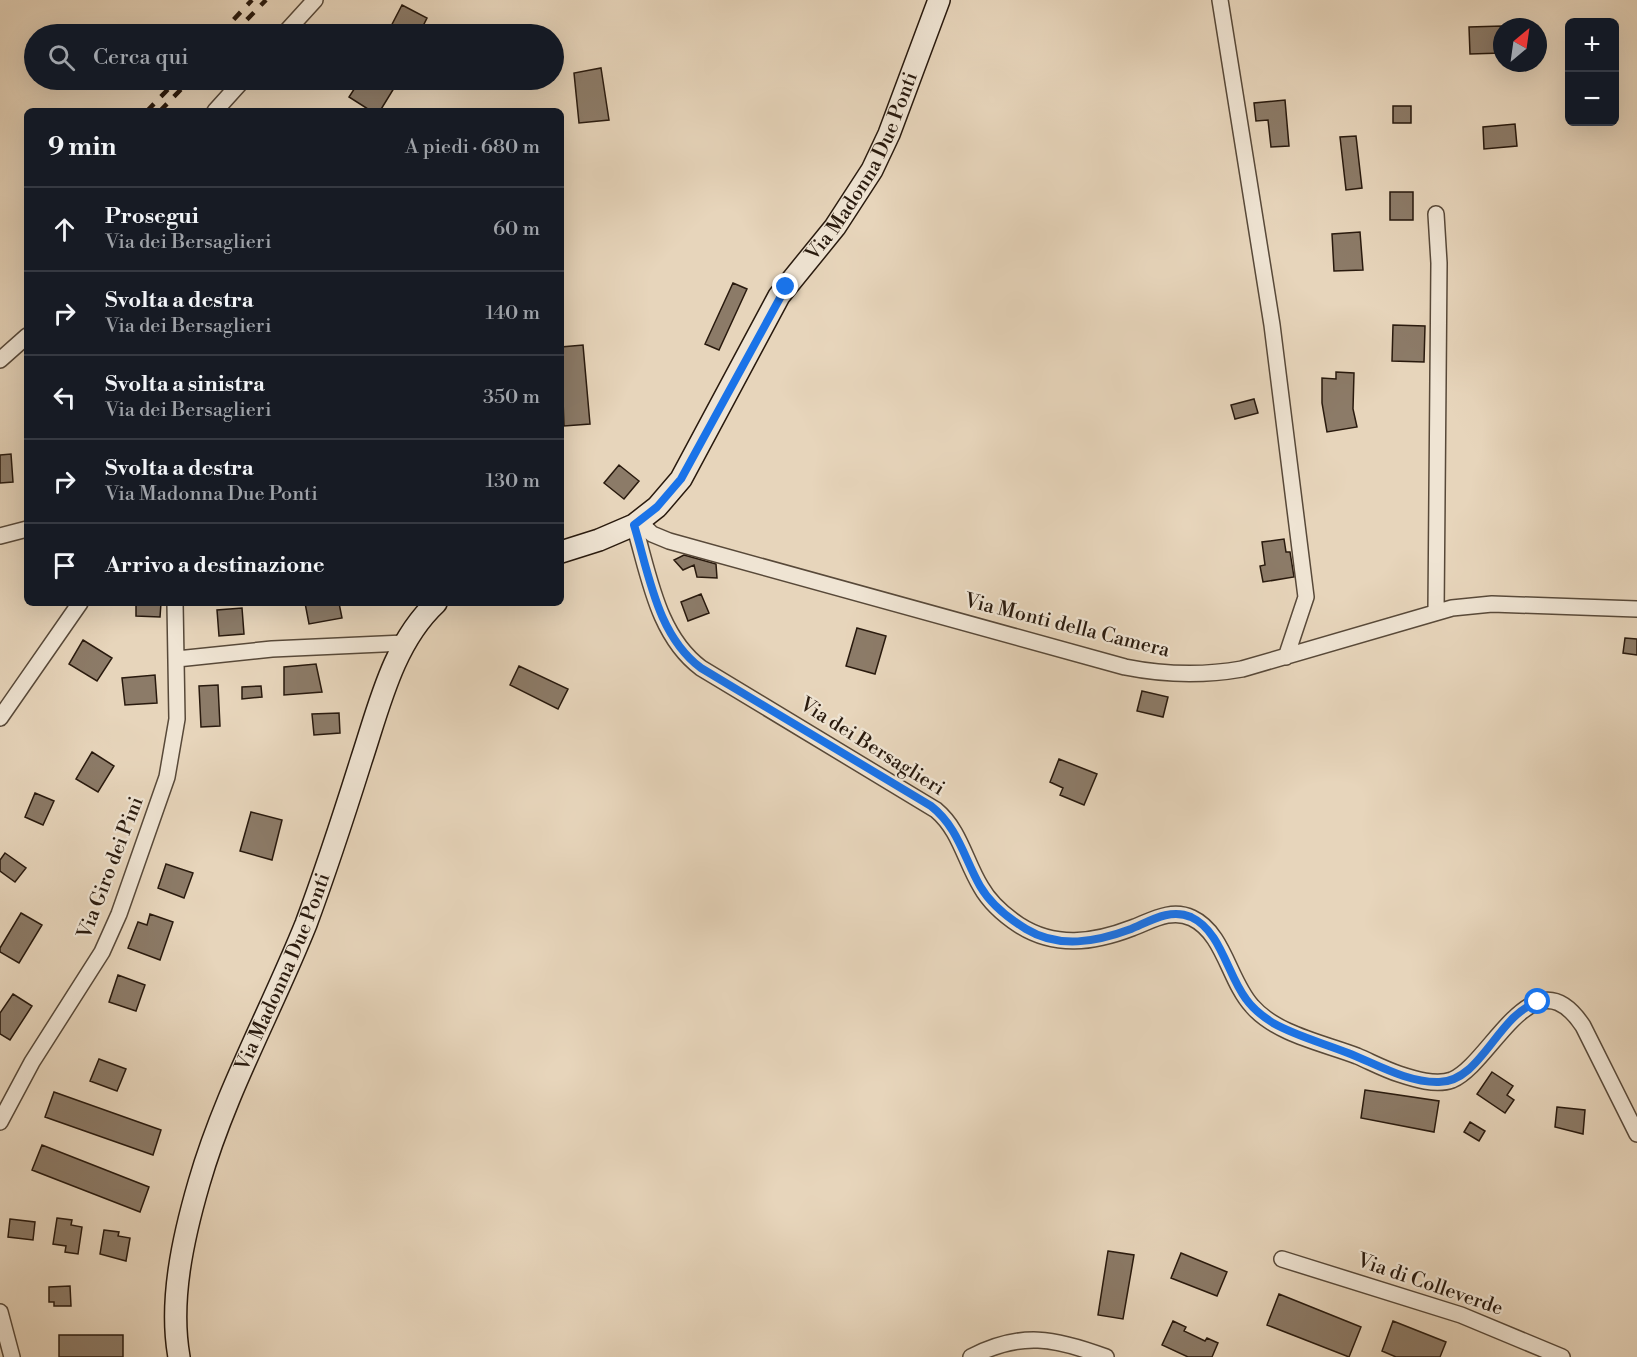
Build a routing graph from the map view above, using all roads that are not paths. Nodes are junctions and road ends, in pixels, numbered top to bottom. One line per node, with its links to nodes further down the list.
1 (315, 0): 4 (street)
2 (939, 0): 10 (main road, Via Madonna Due Ponti)
3 (1220, 0): 20 (street)
4 (293, 24)
5 (234, 90): 6 (street)
6 (218, 108)
7 (1436, 214): 18 (street)
8 (24, 339): 9 (street)
9 (0, 360)
10 (637, 523): 13 (main road, Via Madonna Due Ponti); 20 (street, Via Monti della Camera); 24 (street, Via dei Bersaglieri)
11 (24, 530): 12 (street)
12 (0, 536)
13 (564, 551)
14 (78, 606): 22 (street)
15 (175, 606): 21 (street, Via Giro dei Pini)
16 (427, 606): 19 (main road, Via Madonna Due Ponti)
17 (1637, 609): 18 (street, Via Monti della Camera)
18 (1436, 611): 20 (street, Via Monti della Camera)
19 (404, 643): 21 (street); 28 (main road, Via Madonna Due Ponti)
20 (1286, 657)
21 (177, 659): 23 (street, Via Giro dei Pini)
22 (0, 718)
23 (0, 1122)
24 (1637, 1134)
25 (1282, 1259): 31 (street, Via di Colleverde)
26 (0, 1312): 27 (street)
27 (12, 1357)
28 (179, 1357)
29 (971, 1357): 30 (street)
30 (1106, 1357)
31 (1562, 1357)

